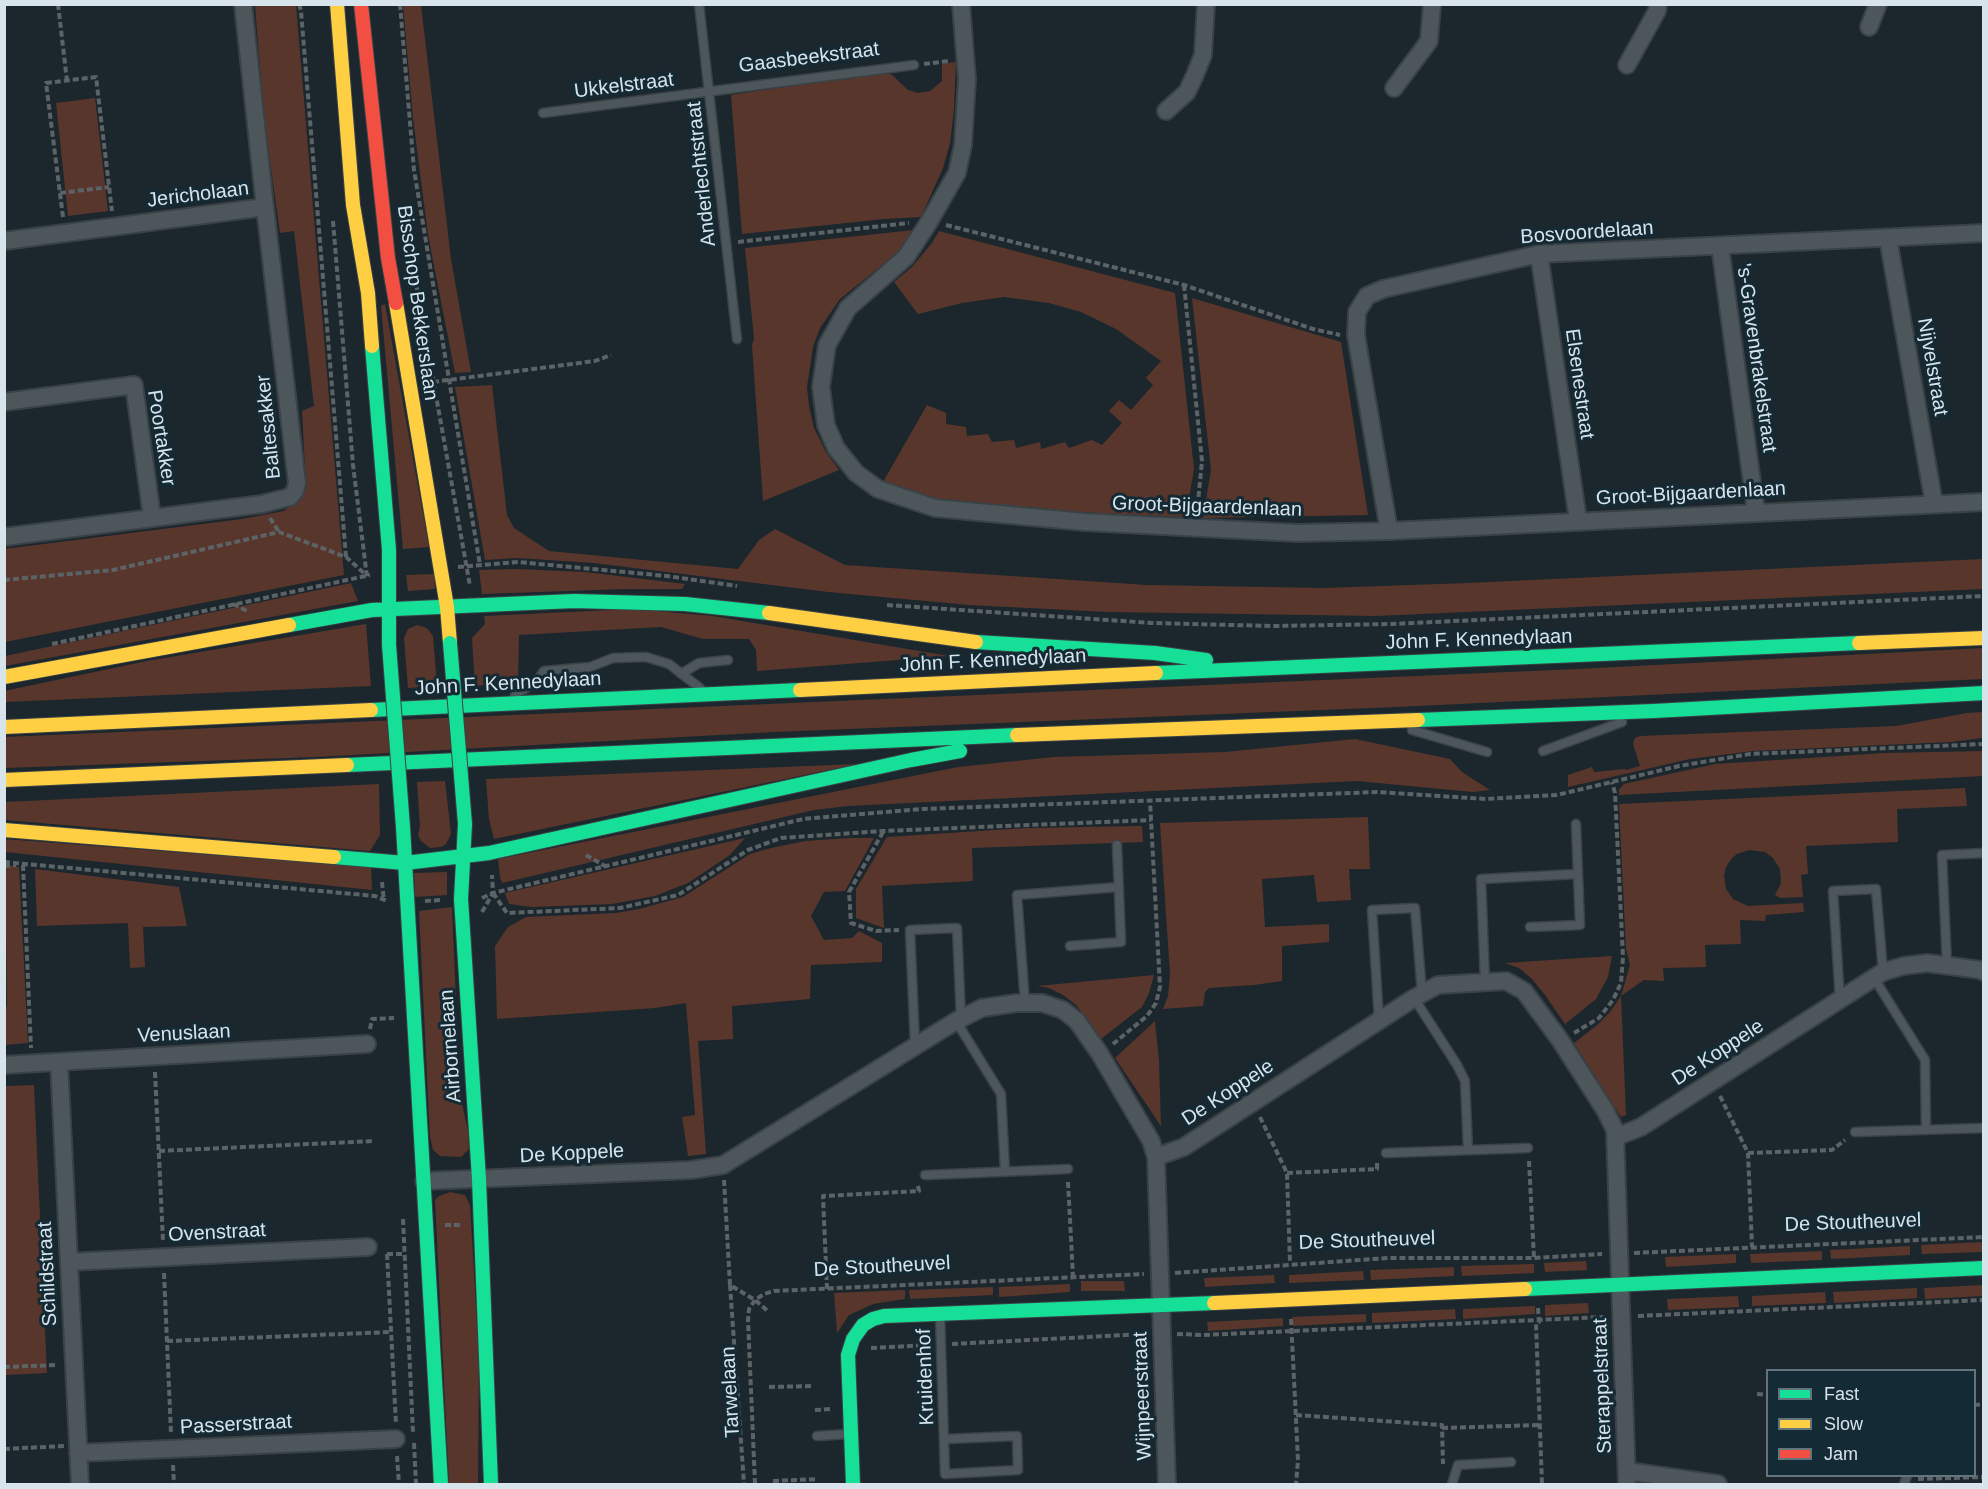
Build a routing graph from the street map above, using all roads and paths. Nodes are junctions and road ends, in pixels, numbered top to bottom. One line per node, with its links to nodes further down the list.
1 (58, 4): 17 (path)
2 (243, 4): 24 (street, Jericholaan)
3 (299, 4): 51 (path)
4 (337, 4): 53 (main road)
5 (361, 4): 59 (main road, Bisschop Bekkerslaan)
6 (400, 4): 40 (path)
7 (699, 4): 19 (lane, Anderlechtstraat)
8 (961, 4): 14 (street)
9 (1206, 4): 20 (street)
10 (1432, 4): 18 (street)
11 (1658, 4): 16 (street)
12 (1878, 4): 13 (street)
13 (1869, 27)
14 (966, 59): 15 (path); 26 (street, Groot-Bijgaardenlaan)
15 (914, 65): 19 (lane, Gaasbeekstraat)
16 (1628, 65)
17 (67, 81): 22 (path); 23 (path)
18 (1394, 88)
19 (709, 92): 21 (lane, Ukkelstraat); 32 (lane, Anderlechtstraat)
20 (1166, 111)
21 (543, 113)
22 (109, 188): 23 (path); 27 (path)
23 (60, 193): 29 (path)
24 (265, 207): 27 (street, Jericholaan); 46 (street, Baltesakker)
25 (333, 216): 54 (path)
26 (929, 222): 32 (path); 35 (path); 48 (street, Groot-Bijgaardenlaan)
27 (114, 227): 29 (street, Jericholaan)
28 (1983, 233): 30 (street, Bosvoordelaan)
29 (65, 234): 31 (street, Jericholaan)
30 (1888, 238): 33 (street, Bosvoordelaan); 44 (street, Nijvelstraat)
31 (4, 242)
32 (726, 243): 37 (lane, Anderlechtstraat)
33 (1720, 246): 34 (street, Bosvoordelaan); 45 (street, 's-Gravenbrakelstraat)
34 (1539, 254): 36 (street, Bosvoordelaan); 47 (street, Elsenestraat)
35 (1184, 285): 36 (path); 48 (path)
36 (1356, 335): 49 (street, Bosvoordelaan)
37 (737, 339)
38 (611, 354): 40 (path)
39 (428, 359): 41 (path, Bisschop Bekkerslaan)
40 (449, 380): 41 (path); 52 (path)
41 (433, 382): 52 (path, Bisschop Bekkerslaan)
42 (4, 402): 46 (street, Poortakker)
43 (1983, 502): 44 (street, Groot-Bijgaardenlaan)
44 (1934, 504): 45 (street, Groot-Bijgaardenlaan)
45 (1756, 512): 47 (street, Groot-Bijgaardenlaan)
46 (152, 517): 50 (street, Baltesakker)
47 (1578, 520): 49 (street, Groot-Bijgaardenlaan)
48 (1195, 528): 49 (street, Groot-Bijgaardenlaan)
49 (1389, 531)
50 (4, 537)
51 (346, 557): 54 (path); 55 (path)
52 (480, 565): 56 (path)
53 (390, 573): 54 (path); 60 (main road)
54 (366, 576): 62 (path)
55 (4, 580)
56 (746, 587)
57 (1983, 596): 58 (path, John F. Kennedylaan)
58 (884, 605)
59 (447, 607): 60 (main road); 64 (main road); 86 (main road, Airbornelaan, bridge)
60 (390, 609): 66 (main road); 88 (main road, Airbornelaan, bridge)
61 (1983, 638): 64 (main road, John F. Kennedylaan)
62 (50, 644)
63 (728, 660): 65 (lane)
64 (1268, 668): 68 (main road, John F. Kennedylaan)
65 (681, 674): 68 (lane); 69 (lane)
66 (4, 677)
67 (1983, 693): 70 (main road)
68 (708, 694): 69 (main road, John F. Kennedylaan)
69 (493, 704): 72 (main road, John F. Kennedylaan)
70 (1653, 711): 71 (main road); 75 (lane)
71 (1382, 721): 73 (main road); 76 (lane)
72 (4, 727)
73 (1057, 734): 77 (main road); 86 (main road)
74 (1983, 744): 78 (path)
75 (1543, 750)
76 (1487, 752)
77 (4, 780)
78 (1612, 782): 79 (path); 109 (path)
79 (1150, 801): 80 (path); 92 (path)
80 (1151, 820): 83 (path); 112 (path)
81 (1576, 824): 90 (lane)
82 (4, 830): 88 (main road)
83 (883, 831): 92 (path); 96 (path)
84 (1117, 845): 91 (lane)
85 (1983, 853): 98 (lane)
86 (465, 857): 88 (main road); 93 (main road, Airbornelaan)
87 (4, 864): 89 (path)
88 (405, 864): 135 (main road, Airbornelaan)
89 (25, 865): 94 (path); 114 (path)
90 (1577, 874): 95 (lane); 101 (lane)
91 (1119, 887): 97 (lane); 104 (lane)
92 (493, 893): 93 (path)
93 (461, 899): 134 (main road, Airbornelaan)
94 (383, 900)
95 (1530, 927)
96 (910, 930): 107 (lane); 111 (lane)
97 (1070, 946)
98 (1947, 965): 99 (street, De Koppele); 100 (street, De Koppele)
99 (1983, 972)
100 (1878, 975): 103 (street, De Koppele); 103 (lane); 119 (lane)
101 (1485, 982): 102 (street, De Koppele); 109 (street, De Koppele)
102 (1418, 995): 108 (street, De Koppele); 108 (lane); 124 (lane)
103 (1840, 1000): 116 (street, De Koppele)
104 (1025, 1003): 107 (street, De Koppele); 112 (street, De Koppele)
105 (394, 1018): 106 (path)
106 (372, 1019)
107 (959, 1019): 111 (street, De Koppele); 131 (lane)
108 (1379, 1020): 117 (street, De Koppele)
109 (1560, 1040): 121 (street, De Koppele)
110 (367, 1044): 113 (street, Venuslaan)
111 (915, 1046): 129 (street, De Koppele)
112 (1100, 1054): 128 (street, De Koppele)
113 (59, 1062): 114 (street, Venuslaan); 146 (street, Schildstraat)
114 (32, 1064): 115 (street, Venuslaan)
115 (4, 1065)
116 (1713, 1082): 121 (street, De Koppele); 127 (path)
117 (1253, 1102): 128 (street, De Koppele); 132 (path)
118 (1983, 1128): 119 (lane)
119 (1926, 1130): 120 (lane)
120 (1855, 1132): 127 (path)
121 (1616, 1137): 144 (street, De Koppele)
122 (374, 1141): 125 (path)
123 (1528, 1148): 124 (lane); 145 (path)
124 (1468, 1150): 126 (lane)
125 (159, 1151)
126 (1386, 1153): 132 (path)
127 (1748, 1153): 142 (path)
128 (1156, 1157): 149 (street, De Koppele)
129 (723, 1165): 134 (street, De Koppele); 151 (path)
130 (1068, 1169): 131 (lane); 150 (path)
131 (1005, 1172): 133 (lane)
132 (1287, 1173): 147 (path)
133 (925, 1174): 153 (path)
134 (479, 1179): 135 (street, De Koppele); 137 (main road, Airbornelaan)
135 (424, 1181): 139 (main road, Airbornelaan)
136 (403, 1215): 138 (path)
137 (480, 1224): 139 (path); 195 (main road, Airbornelaan)
138 (403, 1226): 139 (path); 193 (path)
139 (426, 1226): 194 (main road, Airbornelaan)
140 (1983, 1237): 142 (path, De Stoutheuvel)
141 (368, 1247): 146 (street, Ovenstraat)
142 (1752, 1247): 144 (path, De Stoutheuvel)
143 (387, 1254): 164 (path)
144 (1619, 1254): 145 (path, De Stoutheuvel); 152 (street, De Koppele)
145 (1534, 1258): 147 (path, De Stoutheuvel)
146 (69, 1262): 169 (street, Schildstraat)
147 (1290, 1263): 149 (path, De Stoutheuvel)
148 (1983, 1268): 152 (main road)
149 (1160, 1274): 150 (path, De Stoutheuvel); 158 (street, De Koppele)
150 (1073, 1276): 153 (path, De Stoutheuvel)
151 (730, 1285): 155 (path); 196 (path)
152 (1621, 1285): 154 (main road); 161 (street, Sterappelstraat)
153 (827, 1289): 155 (path, De Stoutheuvel)
154 (1538, 1289): 156 (main road); 162 (path)
155 (755, 1300): 159 (path); 197 (path, Tarwelaan)
156 (1290, 1300): 158 (main road); 163 (path)
157 (1983, 1300): 161 (path)
158 (1161, 1305): 160 (main road); 165 (street, Wijnpeerstraat)
159 (769, 1312)
160 (940, 1314): 167 (lane, Kruidenhof); 178 (main road)
161 (1622, 1316): 162 (path); 186 (street, Sterappelstraat)
162 (1539, 1319): 163 (path); 176 (path)
163 (1292, 1330): 165 (path); 175 (path)
164 (391, 1332): 166 (path); 180 (path)
165 (1162, 1334): 167 (path); 199 (street, Wijnpeerstraat)
166 (167, 1341)
167 (941, 1344): 168 (path); 181 (lane, Kruidenhof)
168 (866, 1348)
169 (74, 1364): 170 (path); 183 (street, Schildstraat)
170 (4, 1367)
171 (814, 1386): 172 (path)
172 (769, 1387)
173 (1757, 1394): 174 (path)
174 (1766, 1395)
175 (1296, 1415): 177 (path); 200 (path)
176 (1539, 1425): 177 (path); 202 (path)
177 (1442, 1428): 185 (path)
178 (851, 1434): 179 (lane); 198 (main road)
179 (817, 1436)
180 (396, 1439): 183 (street, Passerstraat); 192 (path)
181 (945, 1439): 181 (lane, Kruidenhof)
182 (4, 1449): 183 (path)
183 (78, 1449): 191 (street, Schildstraat)
184 (1511, 1462): 185 (lane)
185 (1458, 1465): 201 (lane)
186 (1627, 1478): 203 (street)
187 (818, 1479): 190 (path)
188 (1906, 1480): 189 (path)
189 (1983, 1480)
190 (773, 1481)
191 (80, 1485)
192 (399, 1485)
193 (416, 1485)
194 (441, 1485)
195 (491, 1485)
196 (744, 1485)
197 (755, 1485)
198 (853, 1485)
199 (1167, 1485)
200 (1296, 1485)
201 (1452, 1485)
202 (1542, 1485)
203 (1718, 1485)

